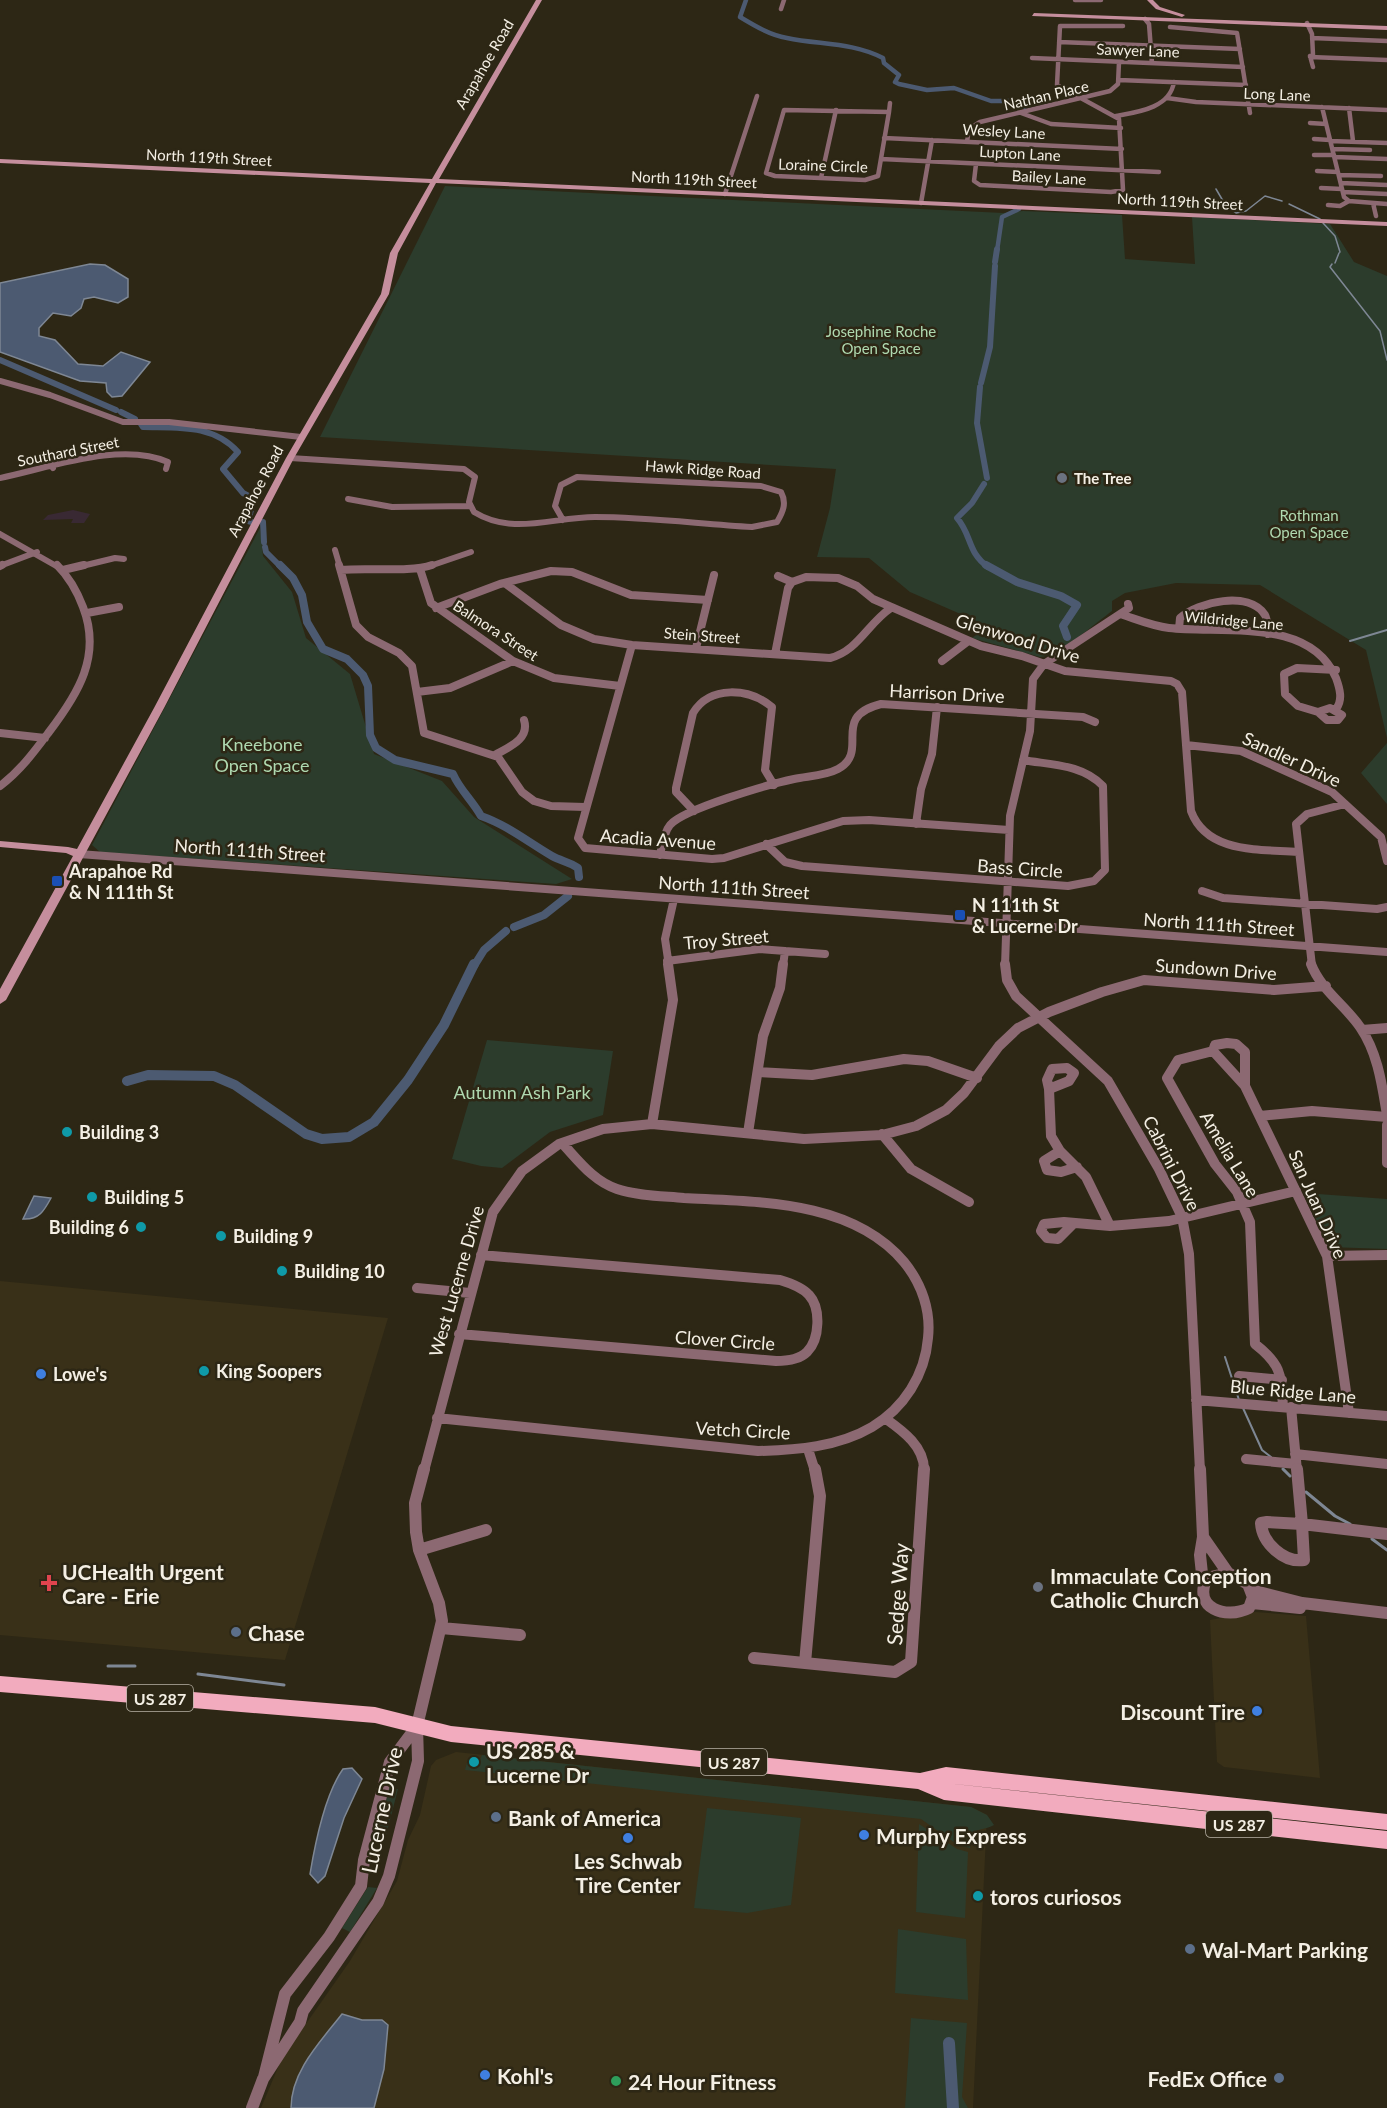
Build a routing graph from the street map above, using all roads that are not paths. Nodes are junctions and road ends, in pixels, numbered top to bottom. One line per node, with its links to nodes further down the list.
1 (539, 0): 76 (main road, Arapahoe Road)
2 (784, 0): 7 (street)
3 (1075, 0): 4 (street)
4 (1101, 0)
5 (1145, 0): 9 (main road)
6 (1150, 0): 10 (main road)
7 (781, 9)
8 (1034, 14): 9 (main road)
9 (1146, 19): 10 (main road); 12 (main road); 18 (street)
10 (1299, 23): 12 (main road)
11 (1123, 26): 16 (street)
12 (1308, 26): 14 (main road); 15 (street); 20 (street)
13 (1170, 27): 19 (street)
14 (1387, 27)
15 (1312, 38): 17 (street); 20 (street)
16 (1059, 42): 18 (street); 22 (street)
17 (1386, 43)
18 (1147, 45): 19 (street); 25 (street); 26 (street)
19 (1240, 49): 27 (street)
20 (1310, 57): 23 (street); 28 (street)
21 (1032, 58): 22 (street, Sawyer Lane)
22 (1058, 59): 24 (street, Sawyer Lane); 35 (street)
23 (1387, 60)
24 (1119, 62): 25 (street, Sawyer Lane); 29 (street)
25 (1145, 63): 26 (street, Sawyer Lane)
26 (1152, 63): 27 (street, Sawyer Lane)
27 (1243, 67): 31 (street)
28 (1313, 67)
29 (1119, 80): 30 (street); 35 (street, Nathan Place)
30 (1174, 82): 31 (street); 33 (street)
31 (1246, 85): 39 (street)
32 (757, 96): 80 (street)
33 (1167, 98): 39 (street, Long Lane); 47 (street)
34 (1315, 98): 40 (street)
35 (1081, 99): 45 (street, Nathan Place); 47 (street)
36 (1349, 99): 41 (street)
37 (1383, 100): 43 (street)
38 (890, 103): 44 (street, Loraine Circle)
39 (1248, 105): 40 (street, Long Lane); 46 (street)
40 (1320, 107): 41 (street, Long Lane); 49 (street)
41 (1350, 109): 43 (street, Long Lane); 55 (street)
42 (836, 110): 44 (street, Loraine Circle); 75 (street); 75 (street, Loraine Circle)
43 (1387, 111)
44 (889, 112): 51 (street, Loraine Circle)
45 (1021, 113): 50 (street); 56 (street, Nathan Place)
46 (1250, 114)
47 (1116, 116): 50 (street)
48 (1310, 123): 49 (street)
49 (1326, 124): 54 (street)
50 (1121, 128): 58 (street)
51 (884, 138): 53 (street, Wesley Lane); 63 (street, Loraine Circle)
52 (1314, 139): 54 (street)
53 (928, 140): 56 (street, Wesley Lane); 66 (street)
54 (1330, 140): 55 (street); 60 (street)
55 (1353, 141): 57 (street)
56 (967, 142): 58 (street, Wesley Lane)
57 (1387, 143)
58 (1122, 149): 69 (street)
59 (1370, 150): 60 (street)
60 (1334, 154): 61 (street); 62 (street); 72 (street)
61 (1314, 155)
62 (1356, 158): 64 (street); 73 (street)
63 (881, 159): 66 (street, Lupton Lane); 75 (street, Loraine Circle)
64 (1385, 159): 68 (street)
65 (0, 161): 76 (main road, North 119th Street)
66 (925, 161): 67 (street, Lupton Lane); 82 (street)
67 (976, 164): 69 (street, Lupton Lane); 69 (street, Bailey Lane)
68 (1385, 167)
69 (1123, 170): 71 (street, Lupton Lane)
70 (1317, 171): 72 (street)
71 (1159, 172)
72 (1339, 173): 73 (street); 79 (street)
73 (1361, 176): 74 (street)
74 (1381, 176)
75 (821, 178)
76 (433, 181): 80 (main road, North 119th Street); 90 (main road, Arapahoe Road)
77 (1387, 184): 79 (street)
78 (1321, 188): 79 (street)
79 (1342, 188): 81 (street); 83 (street)
80 (725, 194): 82 (main road, North 119th Street)
81 (1387, 194)
82 (921, 201): 88 (main road, North 119th Street)
83 (1349, 201): 84 (street); 86 (street)
84 (1373, 203): 85 (street); 87 (street)
85 (1387, 204)
86 (1328, 206)
87 (1376, 216)
88 (1387, 224)
89 (0, 381): 90 (street)
90 (301, 437): 92 (main road, Arapahoe Road)
91 (45, 453): 93 (street)
92 (290, 458): 97 (street); 153 (main road, Arapahoe Road)
93 (53, 468): 94 (street, Southard Street); 95 (street, Southard Street)
94 (166, 469)
95 (0, 478)
96 (348, 499): 97 (street)
97 (470, 506): 98 (street, Hawk Ridge Road)
98 (563, 520): 98 (street, Hawk Ridge Road)
99 (0, 534): 101 (street)
100 (335, 550): 107 (street)
101 (36, 552): 104 (street); 106 (street)
102 (471, 552): 105 (street)
103 (124, 559): 106 (street)
104 (0, 566)
105 (420, 569): 107 (street); 115 (street, Balmora Street)
106 (63, 570): 117 (street)
107 (341, 570): 130 (street)
108 (714, 574): 112 (street)
109 (778, 576): 110 (street)
110 (792, 582): 116 (street, Glenwood Drive); 124 (street)
111 (506, 584): 112 (street); 115 (street); 122 (street, Stein Street)
112 (708, 600): 123 (street)
113 (1128, 604): 118 (street)
114 (119, 607): 117 (street)
115 (436, 608): 125 (street, Balmora Street)
116 (891, 608): 121 (street, Glenwood Drive); 124 (street, Stein Street)
117 (87, 613): 138 (street)
118 (1120, 614): 119 (street, Wildridge Lane); 127 (street)
119 (1179, 629): 120 (street, Wildridge Lane); 120 (street)
120 (1268, 634): 128 (street, Wildridge Lane)
121 (967, 642): 126 (street); 127 (street, Glenwood Drive)
122 (632, 645): 123 (street, Stein Street); 129 (street, Acadia Avenue)
123 (696, 648): 124 (street, Stein Street)
124 (775, 654)
125 (513, 661): 129 (street, Balmora Street); 130 (street)
126 (942, 661)
127 (1044, 664): 134 (street); 139 (street, Glenwood Drive)
128 (1336, 670): 132 (street); 133 (street)
129 (620, 686): 145 (street, Acadia Avenue)
130 (417, 692): 140 (street)
131 (937, 707): 134 (street, Harrison Drive); 142 (street, Harrison Drive); 147 (street)
132 (1335, 709): 133 (street); 133 (street)
133 (1318, 712)
134 (1031, 713): 136 (street, Harrison Drive); 141 (street)
135 (524, 720): 140 (street)
136 (1095, 722)
137 (0, 733): 138 (street)
138 (45, 738): 143 (street)
139 (1186, 745): 144 (street, Sandler Drive); 152 (street, Glenwood Drive)
140 (495, 755): 145 (street)
141 (1023, 760): 148 (street); 156 (street, Bass Circle)
142 (774, 785): 146 (street, Harrison Drive); 146 (street)
143 (0, 786)
144 (1345, 804): 152 (street); 155 (street, Sandler Drive)
145 (585, 807): 154 (street, Acadia Avenue)
146 (694, 811): 154 (street, Harrison Drive)
147 (916, 824): 148 (street, Acadia Avenue); 150 (street, Acadia Avenue)
148 (1009, 830): 156 (street)
149 (0, 844): 153 (main road, North 111th Street)
150 (766, 844): 154 (street, Acadia Avenue); 156 (street, Bass Circle)
151 (0, 851): 153 (main road, North 111th Street)
152 (1298, 852): 159 (street)
153 (79, 854): 158 (street, North 111th Street); 168 (main road, Arapahoe Road)
154 (660, 855)
155 (1387, 861)
156 (1009, 882): 161 (street)
157 (1202, 891): 159 (street)
158 (674, 899): 161 (street, North 111th Street); 166 (street)
159 (1303, 903): 160 (street); 162 (street)
160 (1387, 907)
161 (1006, 924): 162 (street, North 111th Street); 169 (street, Cabrini Drive)
162 (1307, 947): 164 (street, North 111th Street); 167 (street)
163 (785, 951): 165 (street, Troy Street); 166 (street, Troy Street); 173 (street)
164 (1387, 952)
165 (825, 954)
166 (667, 961): 179 (street)
167 (1326, 986): 169 (street, Sundown Drive); 171 (street)
168 (0, 1000)
169 (1039, 1018): 174 (street); 190 (street, Cabrini Drive)
170 (1387, 1028): 171 (street)
171 (1362, 1030): 178 (street)
172 (1213, 1051): 175 (street, San Juan Drive); 175 (street, San Juan Drive); 189 (street, Amelia Lane)
173 (759, 1072): 174 (street); 181 (street)
174 (977, 1078): 182 (street, West Lucerne Drive)
175 (1245, 1086): 177 (street, San Juan Drive)
176 (1049, 1089): 184 (street)
177 (1260, 1116): 178 (street); 187 (street, San Juan Drive)
178 (1387, 1116)
179 (652, 1124): 181 (street, West Lucerne Drive); 183 (street, West Lucerne Drive)
180 (1387, 1125): 185 (street)
181 (748, 1133): 182 (street, West Lucerne Drive)
182 (882, 1134): 188 (street)
183 (562, 1143): 193 (street, West Lucerne Drive); 206 (street, Vetch Circle)
184 (1060, 1151): 186 (street); 186 (street)
185 (1387, 1162)
186 (1077, 1167): 192 (street)
187 (1296, 1191): 189 (street); 195 (street, San Juan Drive)
188 (969, 1202)
189 (1242, 1204): 190 (street); 200 (street, Amelia Lane)
190 (1182, 1217): 192 (street); 201 (street, Cabrini Drive)
191 (1074, 1223): 192 (street)
192 (1110, 1226)
193 (481, 1255): 197 (street, West Lucerne Drive); 198 (street, Clover Circle)
194 (1387, 1255): 195 (street)
195 (1327, 1256): 203 (street, San Juan Drive)
196 (417, 1288): 197 (street)
197 (470, 1293): 198 (street, West Lucerne Drive)
198 (459, 1334): 205 (street, West Lucerne Drive)
199 (1239, 1376): 200 (street)
200 (1281, 1380): 202 (street, Amelia Lane)
201 (1197, 1400): 202 (street, Blue Ridge Lane); 214 (street, Cabrini Drive)
202 (1287, 1407): 203 (street, Blue Ridge Lane); 209 (street, Amelia Lane)
203 (1349, 1413): 204 (street, Blue Ridge Lane)
204 (1387, 1416)
205 (436, 1418): 207 (street, Vetch Circle); 215 (street, West Lucerne Drive)
206 (886, 1419): 207 (street, Vetch Circle); 225 (street, Sedge Way)
207 (808, 1449): 225 (street)
208 (1246, 1459): 209 (street)
209 (1296, 1459): 210 (street); 211 (street, Amelia Lane)
210 (1387, 1464)
211 (1302, 1524): 211 (street, Amelia Lane); 213 (street)
212 (486, 1530): 215 (street)
213 (1387, 1534)
214 (1203, 1537): 216 (street); 217 (street, Cabrini Drive)
215 (419, 1550): 222 (street, West Lucerne Drive)
216 (1228, 1573): 217 (street); 218 (street)
217 (1203, 1583): 219 (street)
218 (1251, 1590): 219 (street); 220 (street)
219 (1252, 1603): 220 (street)
220 (1317, 1606): 221 (street)
221 (1387, 1613)
222 (441, 1628): 223 (street); 227 (street, West Lucerne Drive)
223 (520, 1635)
224 (754, 1658): 225 (street, Sedge Way)
225 (805, 1663)
226 (0, 1684): 227 (main road, US 287)
227 (417, 1726): 228 (main road, US 287); 231 (street, Lucerne Drive); 231 (street, Lucerne Drive)
228 (920, 1781): 229 (main road, US 287); 230 (main road, US 287)
229 (1387, 1822)
230 (1387, 1840)
231 (263, 2079): 232 (street, Lucerne Drive)
232 (252, 2108)

